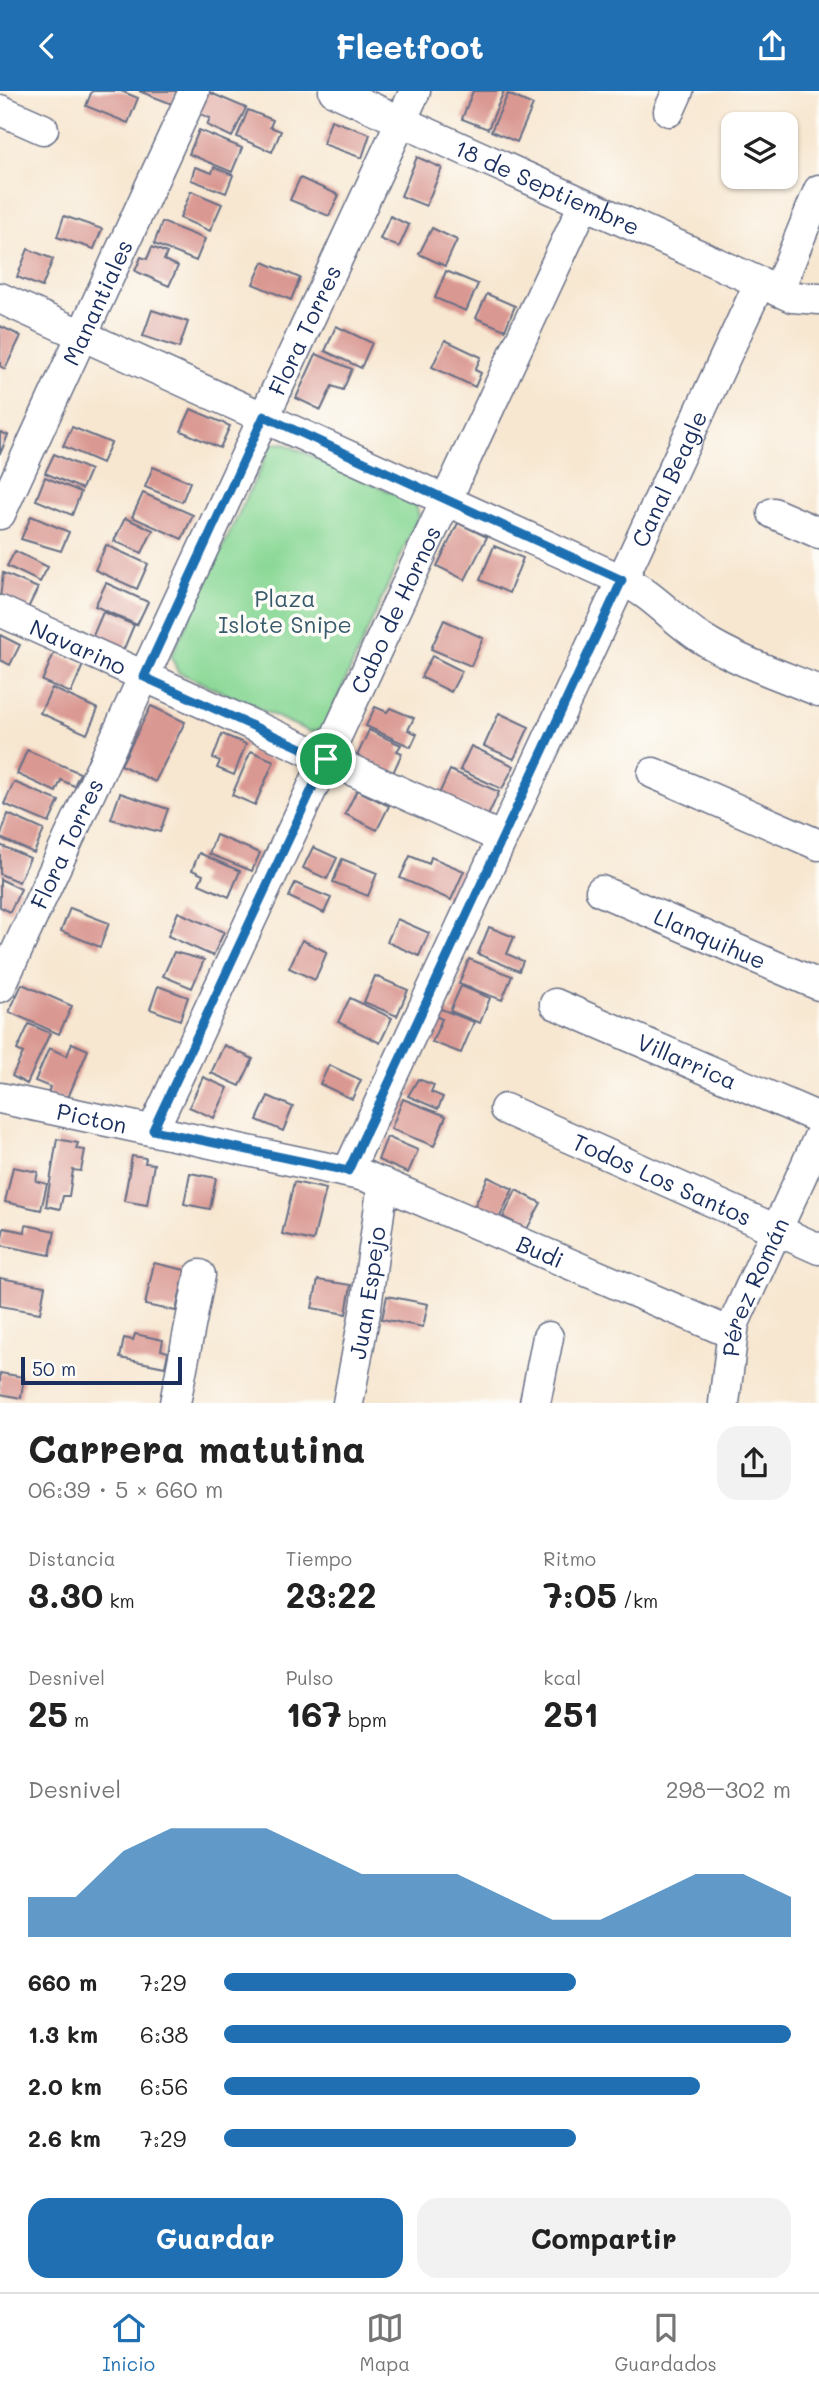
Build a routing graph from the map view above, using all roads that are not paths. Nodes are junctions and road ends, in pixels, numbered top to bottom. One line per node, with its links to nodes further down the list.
1 (194, 91): 12 (street, Manantiales)
2 (334, 91): 5 (street, 18 de Septiembre)
3 (415, 91): 5 (street, Flora Torres)
4 (0, 110): 6 (street)
5 (401, 121): 8 (street, 18 de Septiembre); 13 (street, Flora Torres)
6 (43, 129)
7 (819, 190): 9 (street, Canal Beagle)
8 (584, 204): 9 (street, 18 de Septiembre); 14 (street, Cabo de Hornos)
9 (769, 287): 11 (street, 18 de Septiembre); 18 (street, Canal Beagle)
10 (0, 298): 12 (street)
11 (819, 299)
12 (82, 335): 13 (street); 16 (street, Manantiales)
13 (264, 416): 14 (street); 20 (street, Flora Torres)
14 (447, 498): 18 (street); 22 (street, Cabo de Hornos)
15 (773, 513): 17 (street)
16 (0, 514)
17 (819, 533)
18 (622, 580): 21 (street); 24 (street, Canal Beagle)
19 (0, 611): 20 (street, Navarino)
20 (144, 677): 22 (street, Navarino); 28 (street, Flora Torres)
21 (819, 691)
22 (326, 759): 24 (street, Navarino); 33 (street, Cabo de Hornos)
23 (653, 773): 25 (street)
24 (502, 838): 35 (street, Canal Beagle)
25 (819, 845)
26 (601, 891): 27 (street, Llanquihue)
27 (819, 985)
28 (0, 987)
29 (555, 1004): 32 (street, Villarrica)
30 (1, 1105): 33 (street, Picton)
31 (505, 1109): 37 (street, Todos Los Santos)
32 (819, 1118)
33 (153, 1130): 35 (street, Picton)
34 (819, 1137): 37 (street, Pérez Román)
35 (348, 1171): 36 (street, Budi)
36 (383, 1183): 40 (street, Budi); 43 (street, Juan Espejo)
37 (777, 1230): 38 (street, Todos Los Santos); 40 (street, Pérez Román)
38 (819, 1249)
39 (200, 1275): 42 (street)
40 (731, 1333): 45 (street, Pérez Román)
41 (548, 1337): 44 (street)
42 (175, 1403)
43 (348, 1403)
44 (535, 1403)
45 (724, 1403)

